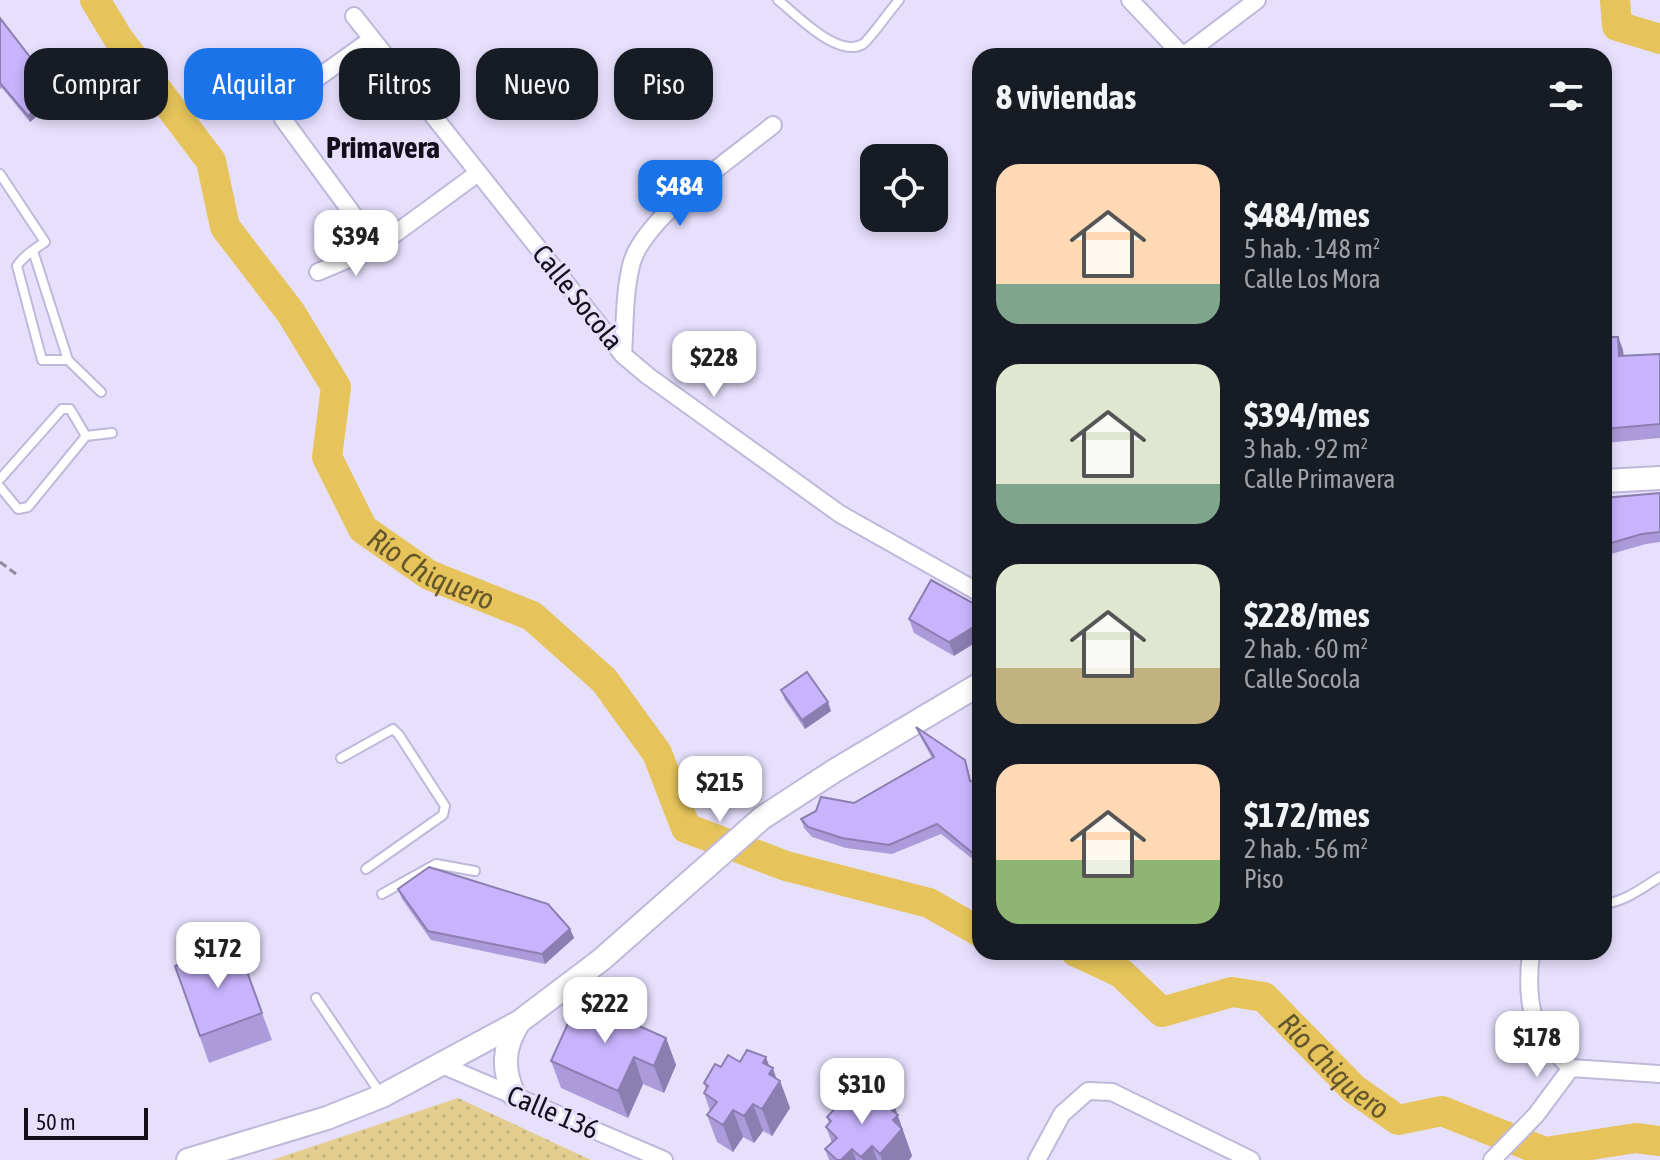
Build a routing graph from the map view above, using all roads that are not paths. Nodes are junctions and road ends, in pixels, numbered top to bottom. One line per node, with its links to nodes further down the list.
1 (778, 0): 2 (lane)
2 (899, 0)
3 (1130, 0): 7 (street)
4 (1257, 0): 8 (street)
5 (354, 16): 6 (street, Calle Socola)
6 (372, 39): 9 (street); 12 (street, Calle Socola)
7 (1175, 48)
8 (1194, 48)
9 (323, 74)
10 (284, 120): 14 (street)
11 (773, 125): 17 (street)
12 (478, 173): 14 (street); 17 (street, Calle Socola)
13 (0, 174): 15 (lane)
14 (377, 247): 16 (street)
15 (33, 251): 18 (lane); 18 (lane)
16 (318, 272)
17 (623, 355): 26 (street, Calle Socola)
18 (68, 360): 19 (lane)
19 (101, 392)
20 (112, 433): 21 (lane)
21 (86, 436): 23 (lane); 25 (lane)
22 (1660, 478): 24 (main road)
23 (0, 479)
24 (1612, 481)
25 (0, 487)
26 (972, 588)
27 (972, 689): 36 (main road)
28 (341, 758): 29 (lane)
29 (366, 869)
30 (475, 871): 32 (lane)
31 (1660, 877): 33 (lane)
32 (382, 894)
33 (1612, 903)
34 (1530, 960): 38 (street)
35 (316, 998): 41 (lane)
36 (519, 1022): 37 (main road); 40 (main road)
37 (442, 1065): 40 (street, Calle 136); 41 (main road)
38 (1571, 1068): 39 (street); 42 (street)
39 (1660, 1074)
40 (514, 1095): 44 (street, Calle 136)
41 (382, 1096): 43 (main road)
42 (1496, 1155)
43 (188, 1160)
44 (664, 1160)
45 (1037, 1160): 46 (street)
46 (1251, 1160)

